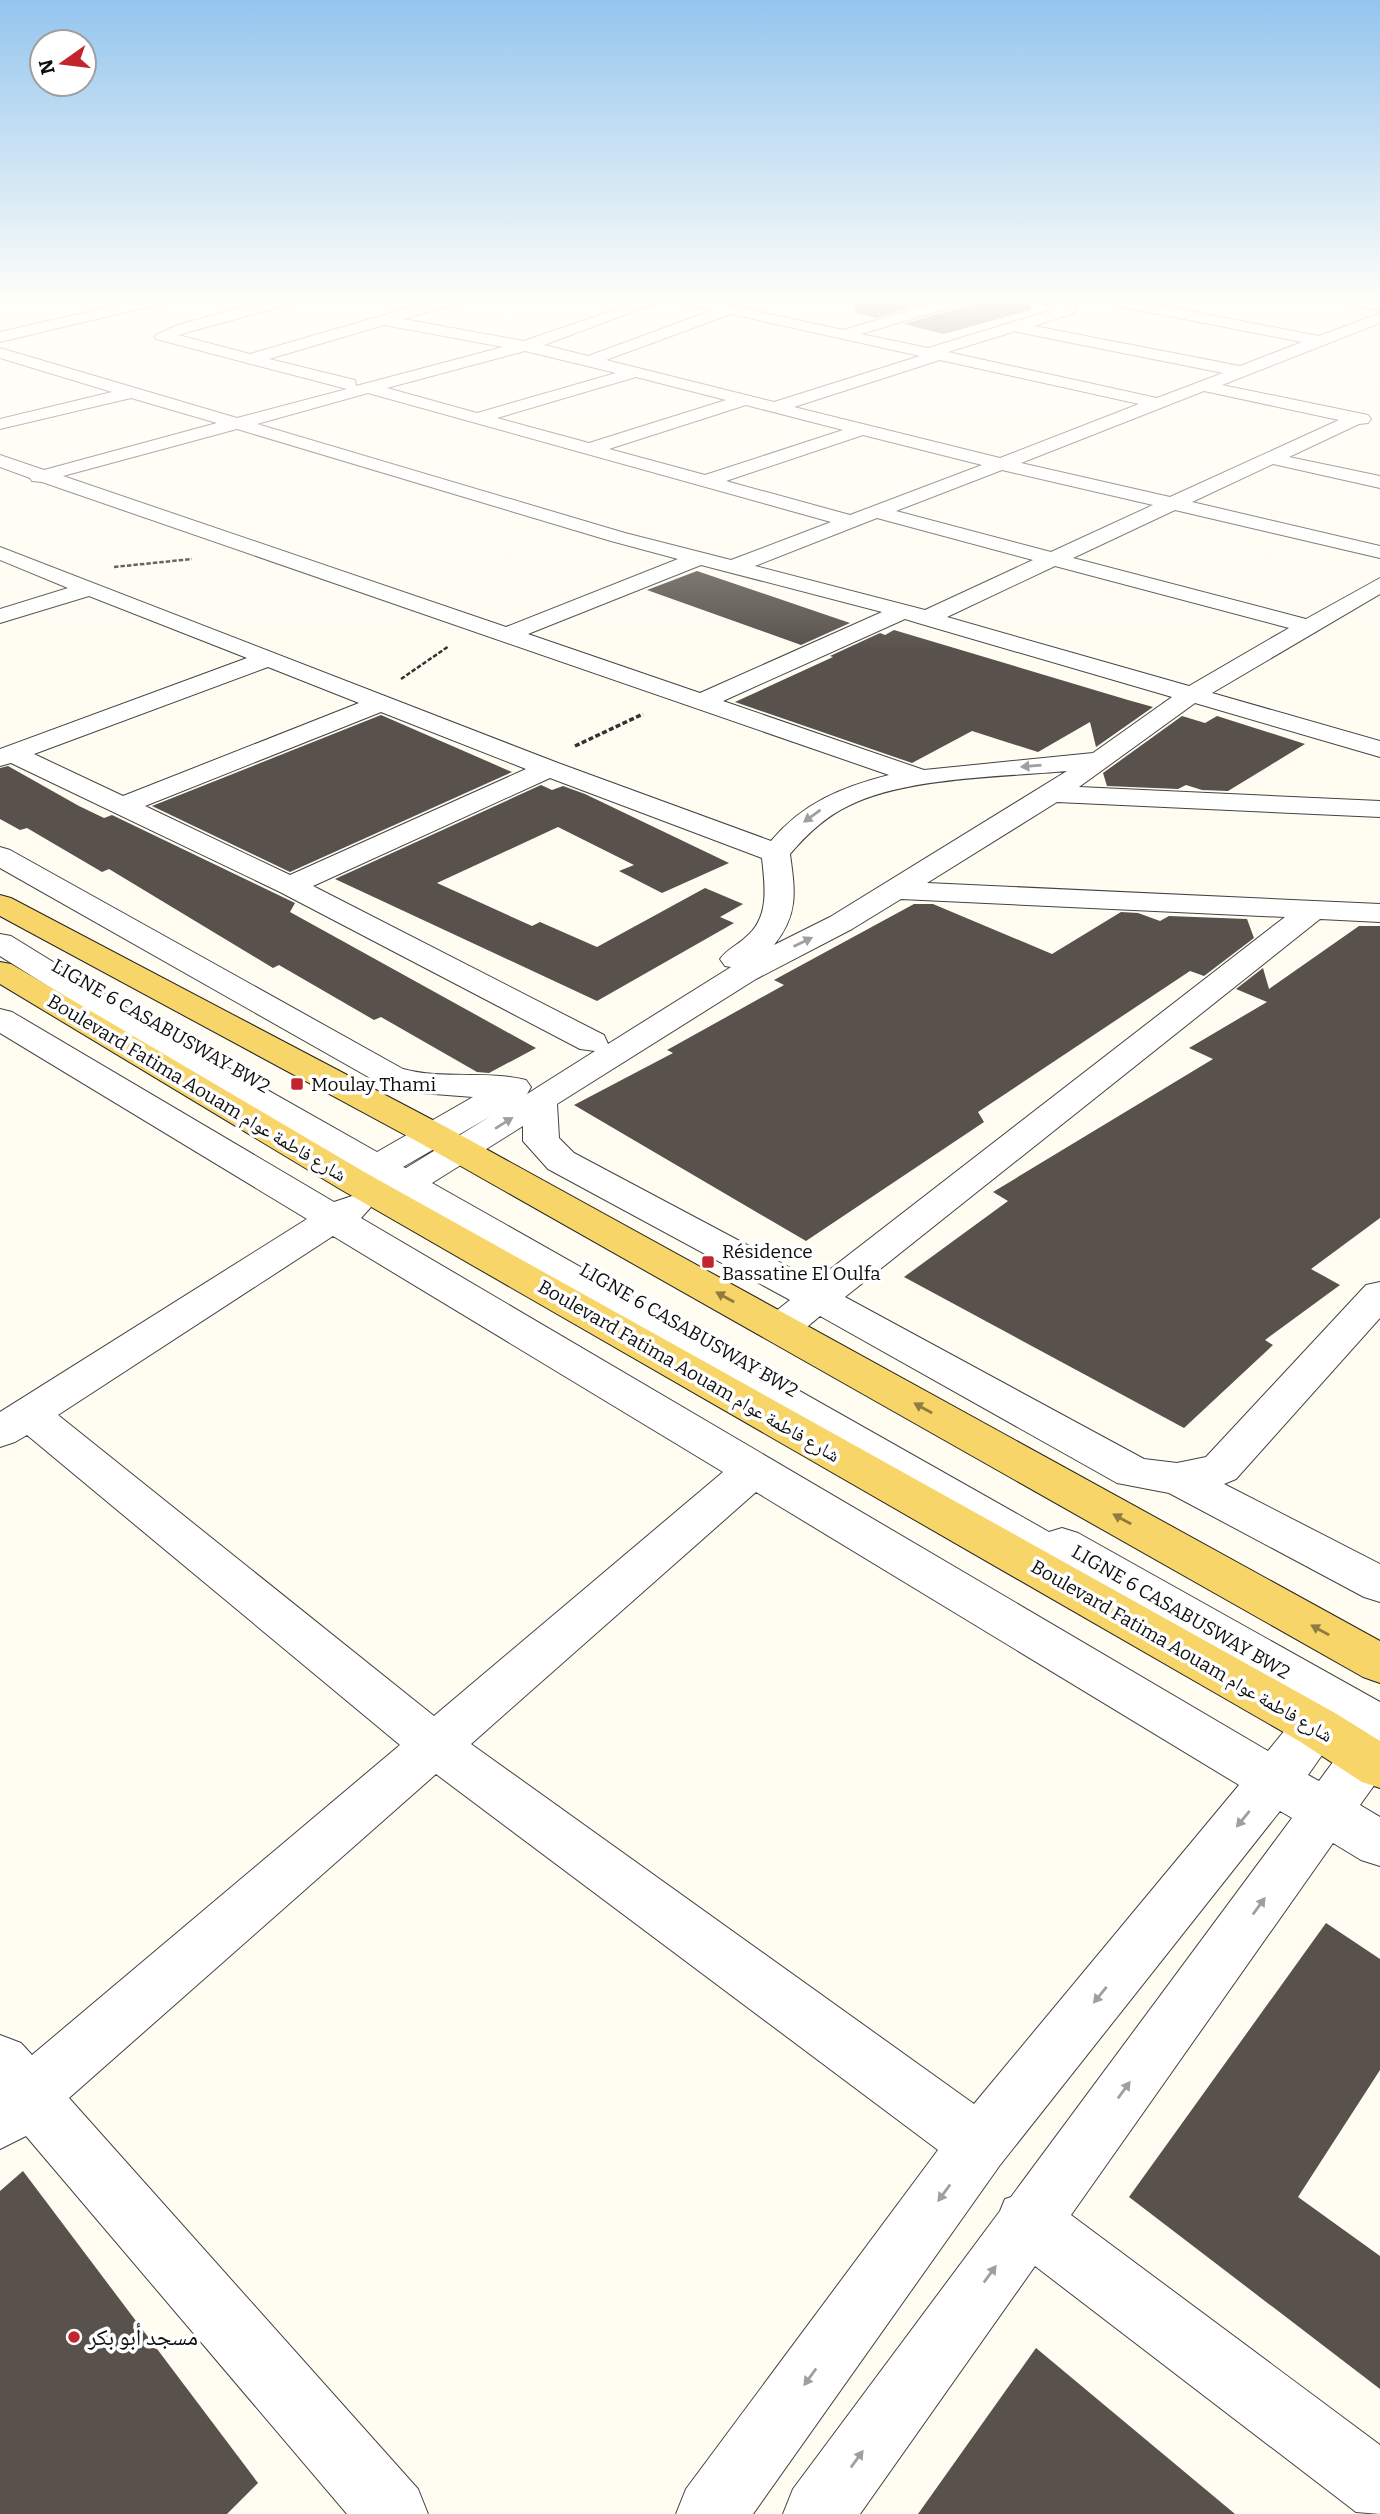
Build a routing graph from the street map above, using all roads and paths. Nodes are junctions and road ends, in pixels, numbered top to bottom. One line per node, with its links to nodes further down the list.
1 (31, 416): 13 (street)
2 (211, 416): 12 (street)
3 (242, 416): 12 (street)
4 (247, 416): 12 (street)
5 (472, 416): 11 (street)
6 (484, 416): 11 (street)
7 (693, 416): 15 (street)
8 (812, 416): 14 (street)
9 (1123, 416): 18 (street)
10 (1348, 416): 16 (street)
11 (478, 418): 15 (street)
12 (226, 421): 19 (street); 28 (street)
13 (0, 424)
14 (863, 429): 18 (street); 20 (street)
15 (590, 449): 20 (street)
16 (1270, 458): 21 (street); 22 (street)
17 (0, 461): 19 (street)
18 (1002, 464): 22 (street); 23 (street)
19 (20, 476): 25 (street)
20 (706, 481): 24 (street)
21 (1380, 482)
22 (1177, 502): 26 (street); 29 (street)
23 (876, 512): 24 (street); 29 (street)
24 (850, 521): 30 (street)
25 (262, 550): 31 (path); 37 (street)
26 (1380, 552)
27 (0, 553): 31 (street)
28 (702, 557): 30 (street); 39 (street)
29 (1054, 559): 36 (street); 38 (street)
30 (735, 566): 34 (street)
31 (65, 578): 33 (street)
32 (1380, 585): 38 (street)
33 (90, 588): 35 (street); 40 (street)
34 (903, 611): 36 (street); 42 (street)
35 (0, 616)
36 (926, 618): 41 (street)
37 (479, 625): 39 (street); 43 (path)
38 (1311, 626): 41 (street)
39 (506, 635): 42 (street)
40 (267, 659): 43 (street); 45 (street)
41 (1189, 696): 44 (street); 46 (street)
42 (692, 699): 47 (path); 48 (street)
43 (376, 701): 47 (street); 50 (street)
44 (1380, 749)
45 (6, 756): 50 (street)
46 (1099, 760): 48 (street, one-way to 48); 49 (street)
47 (543, 766): 52 (street); 54 (street)
48 (920, 777): 52 (street, one-way to 52)
49 (1052, 794): 51 (street); 55 (street)
50 (122, 806): 54 (street)
51 (1380, 809)
52 (776, 853): 63 (street)
53 (0, 856): 64 (street)
54 (290, 886): 63 (street)
55 (894, 890): 57 (street); 64 (street, one-way to 55)
56 (0, 904): 65 (main road)
57 (1313, 910): 58 (street); 69 (street)
58 (1380, 914)
59 (0, 930): 66 (street, LIGNE 6 CASABUSWAY BW2)
60 (0, 943): 66 (street, LIGNE 6 CASABUSWAY BW2)
61 (0, 971): 66 (main road, Boulevard Fatima Aouam شارع فاطمة عوام)
62 (0, 1019): 67 (street)
63 (592, 1042): 64 (street)
64 (528, 1094): 65 (street); 69 (street)
65 (447, 1142): 66 (street); 70 (main road, one-way to 65)
66 (386, 1180): 67 (street); 76 (main road, Boulevard Fatima Aouam شارع فاطمة عوام); 78 (street, LIGNE 6 CASABUSWAY BW2)
67 (333, 1219): 71 (street); 72 (street)
68 (1380, 1294): 73 (street)
69 (819, 1299): 70 (street); 73 (street)
70 (780, 1328): 75 (main road, one-way to 70)
71 (14, 1423): 77 (street)
72 (754, 1470): 77 (street); 79 (street)
73 (1178, 1479): 74 (street)
74 (1380, 1585)
75 (1380, 1664)
76 (1317, 1727): 78 (main road, Boulevard Fatima Aouam شارع فاطمة عوام); 79 (street)
77 (436, 1746): 82 (street); 83 (street)
78 (1376, 1749): 80 (street)
79 (1274, 1781): 80 (street); 83 (street, one-way to 83)
80 (1327, 1813): 81 (street); 84 (street, one-way to 80)
81 (1380, 1844)
82 (10, 2092): 86 (street)
83 (979, 2144): 87 (street, one-way to 87)
84 (1027, 2221): 85 (street); 88 (street, one-way to 84)
85 (1380, 2488)
86 (393, 2514)
87 (710, 2514)
88 (818, 2514)

